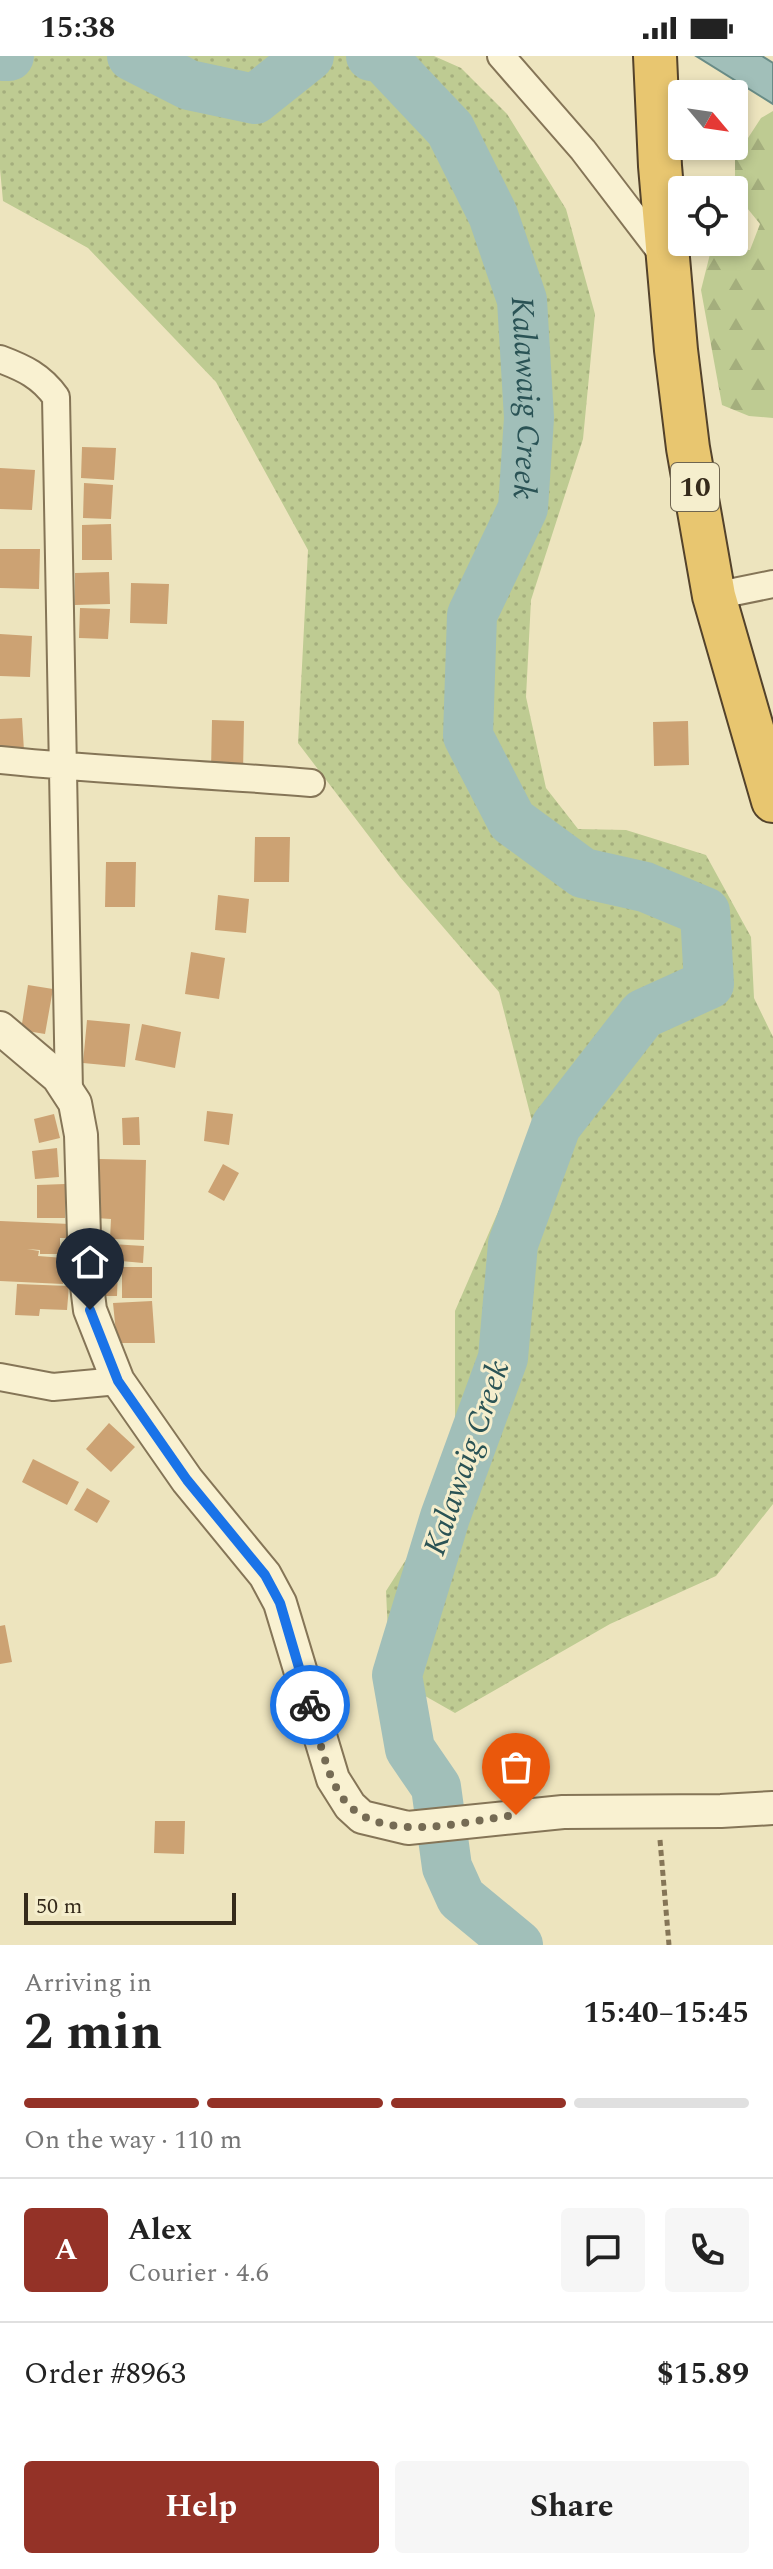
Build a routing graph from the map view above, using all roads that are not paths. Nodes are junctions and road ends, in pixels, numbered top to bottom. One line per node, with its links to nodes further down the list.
1 (501, 56): 3 (street)
2 (655, 56): 3 (highway, 10)
3 (669, 262): 6 (highway, 10)
4 (0, 359): 8 (street)
5 (773, 584): 6 (street)
6 (714, 596): 10 (highway, 10)
7 (0, 760): 8 (street)
8 (65, 767): 9 (street); 12 (street)
9 (311, 783)
10 (773, 801)
11 (0, 1028): 12 (street)
12 (69, 1092): 14 (street)
13 (0, 1377): 14 (street)
14 (118, 1381): 15 (street)
15 (773, 1808)

